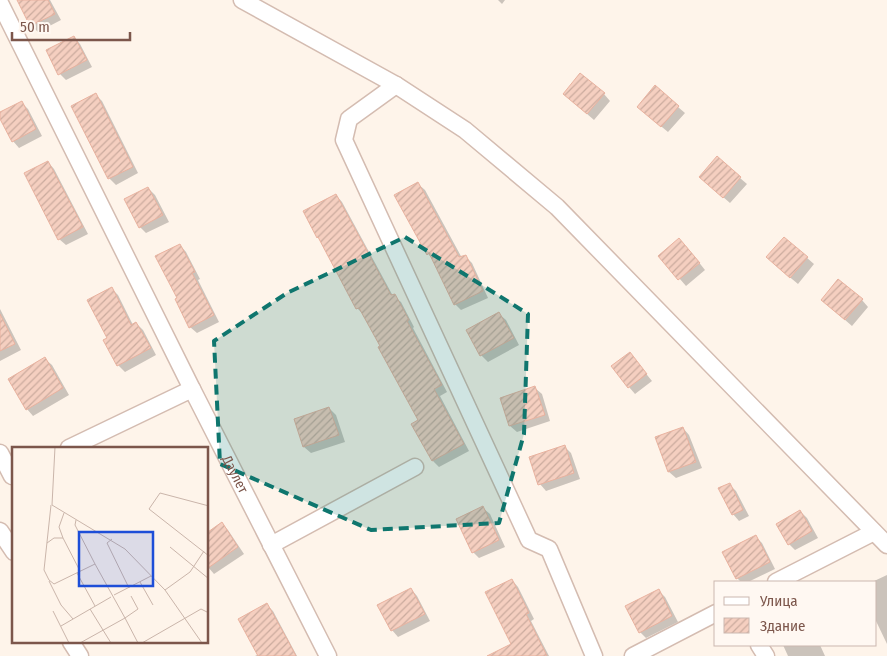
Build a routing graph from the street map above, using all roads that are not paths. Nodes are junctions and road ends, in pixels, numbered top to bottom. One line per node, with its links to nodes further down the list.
1 (242, 0): 3 (street)
2 (0, 3): 4 (street, Даулет)
3 (396, 85): 10 (street); 19 (street)
4 (192, 389): 5 (street); 11 (street, Даулет)
5 (71, 447)
6 (0, 453): 8 (street)
7 (416, 467): 11 (street)
8 (9, 478)
9 (0, 531): 13 (street)
10 (874, 532): 12 (street); 14 (street)
11 (271, 545): 18 (street, Даулет)
12 (887, 545)
13 (12, 549)
14 (778, 581)
15 (714, 614): 20 (street)
16 (72, 644): 17 (street)
17 (80, 656)
18 (328, 656)
19 (594, 656)
20 (633, 656)

